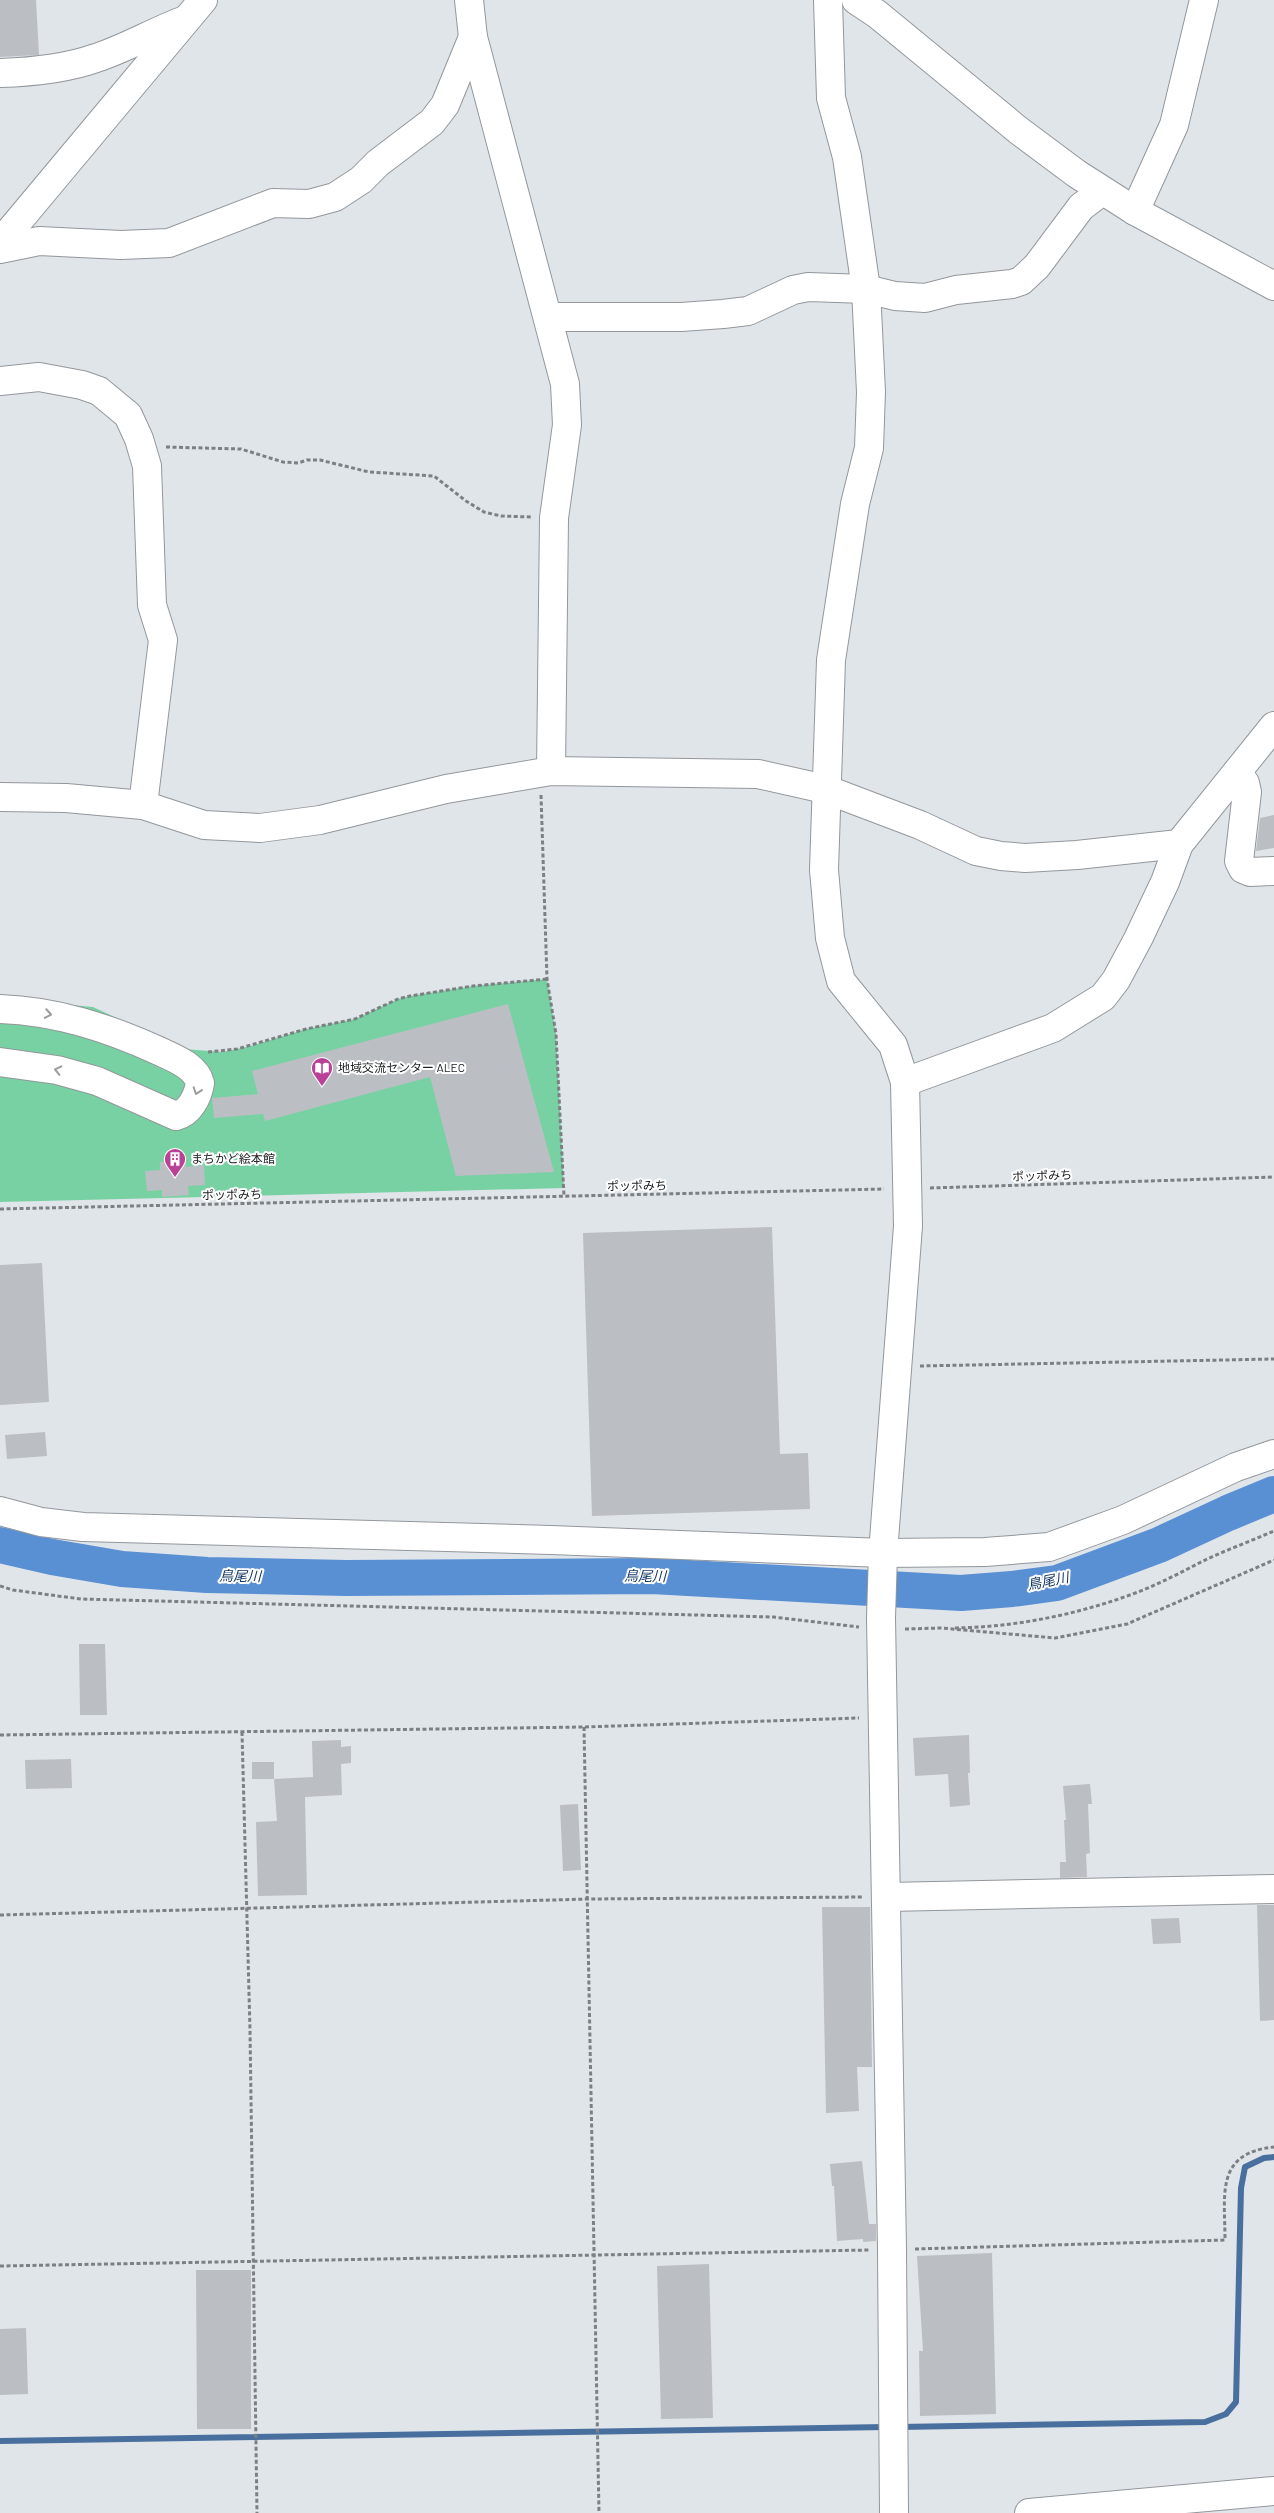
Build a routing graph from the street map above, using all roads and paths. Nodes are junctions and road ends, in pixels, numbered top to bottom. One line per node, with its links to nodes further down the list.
1 (469, 0): 6 (street)
2 (828, 0): 13 (street)
3 (856, 0): 8 (street)
4 (1204, 0): 9 (street)
5 (195, 10): 7 (street); 10 (street)
6 (473, 37): 11 (street); 14 (street)
7 (0, 73)
8 (1102, 191): 9 (street); 13 (street)
9 (1135, 211): 12 (street)
10 (0, 243)
11 (0, 249)
12 (1274, 286)
13 (866, 289): 14 (street); 21 (street)
14 (548, 316): 17 (street)
15 (0, 381): 16 (street)
16 (141, 446): 17 (path); 23 (street)
17 (554, 518): 19 (street)
18 (1274, 726): 20 (street)
19 (546, 772): 21 (street); 23 (street); 26 (path)
20 (1237, 772): 24 (street); 25 (street)
21 (825, 789): 24 (street); 30 (street)
22 (0, 797): 23 (street)
23 (143, 805)
24 (1179, 844): 30 (street)
25 (1274, 871)
26 (547, 979): 28 (path); 33 (path)
27 (0, 1009): 29 (street, one-way to 29)
28 (200, 1051)
29 (0, 1062)
30 (905, 1082): 32 (street)
31 (1274, 1177): 32 (path, ポッポみち)
32 (908, 1189): 33 (path, ポッポみち); 36 (street)
33 (564, 1196): 34 (path, ポッポみち)
34 (0, 1209)
35 (1274, 1359): 36 (path)
36 (896, 1367): 40 (street)
37 (1274, 1454): 40 (street)
38 (0, 1511): 40 (street)
39 (1274, 1531): 44 (path)
40 (882, 1559): 43 (street)
41 (1274, 1560): 44 (path)
42 (0, 1586): 43 (path)
43 (881, 1624): 44 (path); 45 (street)
44 (941, 1628)
45 (882, 1718): 46 (path); 50 (street)
46 (584, 1727): 47 (path); 51 (path)
47 (242, 1732): 48 (path); 52 (path)
48 (0, 1735)
49 (1274, 1889): 50 (street)
50 (887, 1897): 51 (path); 55 (street)
51 (589, 1899): 52 (path); 56 (path)
52 (246, 1909): 53 (path); 57 (path)
53 (0, 1915)
54 (1274, 2147): 55 (path)
55 (892, 2250): 56 (path); 63 (street)
56 (594, 2255): 57 (path); 62 (path)
57 (253, 2262): 58 (path); 61 (path)
58 (0, 2266)
59 (1274, 2491): 60 (street)
60 (1112, 2509): 64 (street)
61 (257, 2513)
62 (600, 2513)
63 (894, 2513)
64 (1029, 2513)

